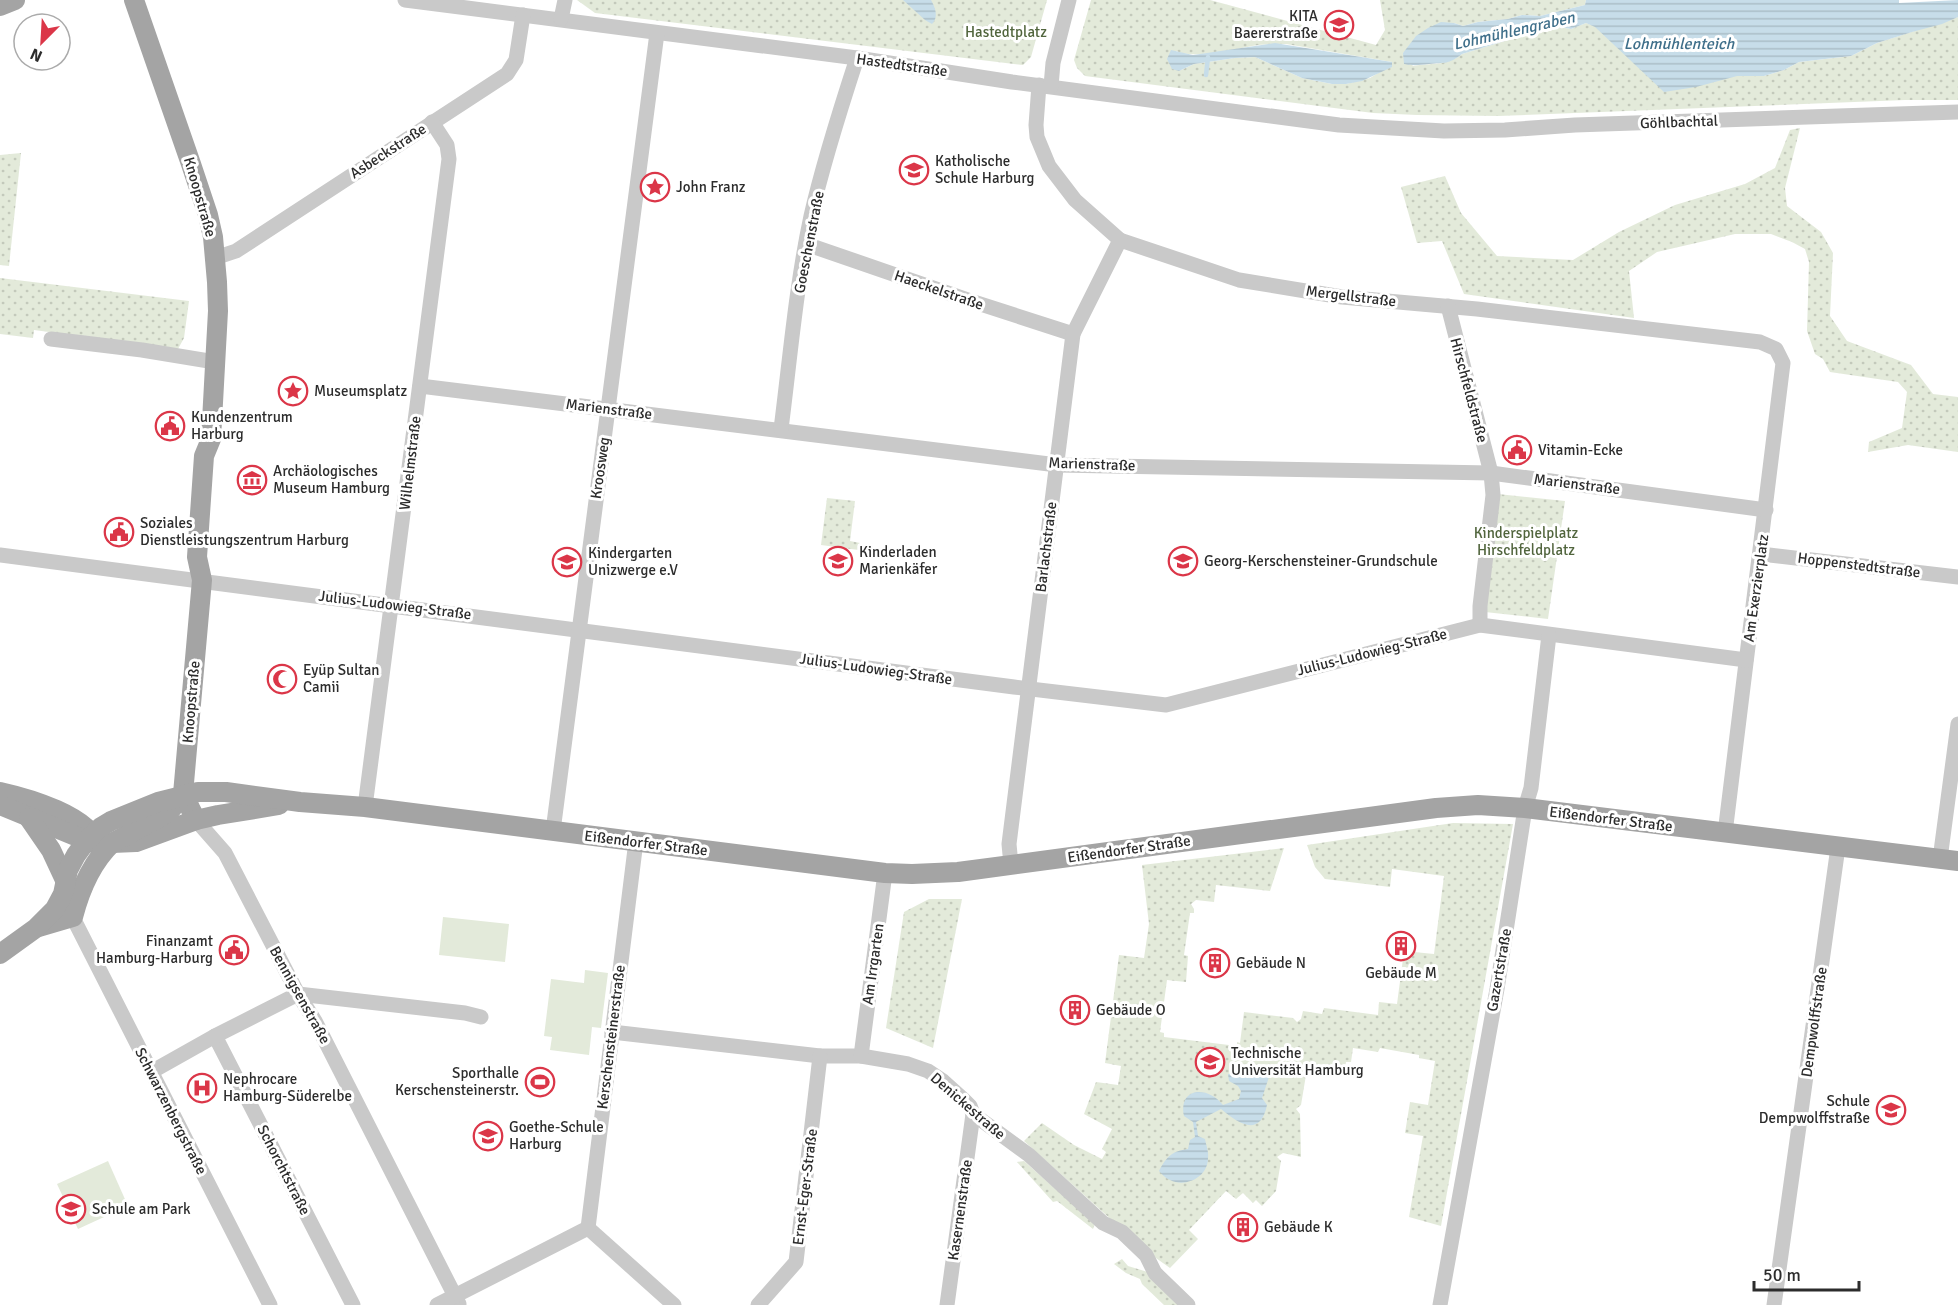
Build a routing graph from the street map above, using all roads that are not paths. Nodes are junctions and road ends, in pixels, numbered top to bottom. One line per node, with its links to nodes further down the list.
1 (15, 0): 6 (main road)
2 (134, 0): 17 (main road, Knoopstraße)
3 (405, 0): 7 (street, Hastedtstraße)
4 (565, 0): 8 (street)
5 (1069, 0): 11 (street, Mergellstraße)
6 (0, 6)
7 (523, 15): 8 (street, Hastedtstraße); 13 (street, Asbeckstraße)
8 (561, 19): 9 (street, Hastedtstraße)
9 (657, 33): 10 (street, Hastedtstraße); 24 (street, Kroosweg)
10 (857, 58): 11 (street, Hastedtstraße); 16 (street, Goeschenstraße)
11 (1045, 86): 14 (street, Hastedtstraße); 15 (street, Mergellstraße)
12 (1958, 112): 14 (street, Göhlbachtal)
13 (432, 122): 17 (street, Asbeckstraße); 23 (street, Wilhelmstraße)
14 (1399, 128)
15 (1120, 240): 18 (street, Mergellstraße); 19 (street, Barlachstraße)
16 (806, 244): 19 (street, Haeckelstraße); 25 (street, Goeschenstraße)
17 (215, 258): 22 (main road, Knoopstraße)
18 (1448, 306): 21 (street, Mergellstraße); 27 (street, Hirschfeldstraße)
19 (1073, 334): 26 (street, Barlachstraße)
20 (51, 339): 22 (street)
21 (1773, 347): 28 (street, Am Exerzierplatz)
22 (215, 362): 32 (main road, Knoopstraße)
23 (420, 386): 24 (street, Marienstraße); 33 (street, Wilhelmstraße)
24 (608, 409): 25 (street, Marienstraße); 35 (street, Kroosweg)
25 (781, 429): 26 (street, Marienstraße)
26 (1057, 465): 27 (street, Marienstraße); 38 (street, Barlachstraße)
27 (1491, 473): 28 (street, Marienstraße); 34 (street, Hirschfeldstraße)
28 (1766, 510): 29 (street, Am Exerzierplatz)
29 (1761, 554): 31 (street, Hoppenstedtstraße); 37 (street, Am Exerzierplatz)
30 (0, 555): 32 (street, Julius-Ludowieg-Straße)
31 (1958, 577)
32 (202, 580): 33 (street, Julius-Ludowieg-Straße); 41 (main road, Knoopstraße)
33 (392, 605): 35 (street, Julius-Ludowieg-Straße); 44 (street, Wilhelmstraße)
34 (1480, 625): 36 (street, Julius-Ludowieg-Straße); 38 (street, Julius-Ludowieg-Straße)
35 (578, 629): 38 (street, Julius-Ludowieg-Straße); 50 (street, Kroosweg)
36 (1549, 634): 37 (street, Julius-Ludowieg-Straße); 45 (street, Gazertstraße)
37 (1746, 660): 51 (street, Am Exerzierplatz)
38 (1028, 689): 56 (street, Barlachstraße)
39 (1958, 724): 55 (street)
40 (0, 792): 47 (main road)
41 (183, 794): 42 (main road, Eißendorfer Straße); 46 (main road, Eißendorfer Straße); 49 (main road); 53 (main road)
42 (300, 802): 44 (main road, Eißendorfer Straße); 49 (main road, Eißendorfer Straße)
43 (0, 805): 48 (main road)
44 (366, 807): 50 (main road, Eißendorfer Straße)
45 (1525, 808): 51 (main road, Eißendorfer Straße); 56 (main road, Eißendorfer Straße); 79 (street, Gazertstraße)
46 (129, 813): 47 (main road); 53 (main road)
47 (66, 814): 53 (main road)
48 (29, 818): 53 (main road); 58 (main road)
49 (196, 820): 53 (main road, Eißendorfer Straße); 62 (street, Bennigsenstraße)
50 (553, 831): 52 (main road, Eißendorfer Straße)
51 (1725, 833): 54 (main road, Eißendorfer Straße)
52 (636, 841): 57 (main road, Eißendorfer Straße); 64 (street, Kerschensteinerstraße)
53 (98, 846): 58 (main road); 59 (main road)
54 (1838, 847): 55 (main road, Eißendorfer Straße); 80 (street, Dempwolffstraße)
55 (1949, 860)
56 (1011, 865): 57 (main road, Eißendorfer Straße)
57 (885, 873): 67 (street, Am Irrgarten)
58 (64, 887): 59 (street, Schwarzenbergstraße); 60 (main road)
59 (73, 917): 60 (main road); 68 (street, Schwarzenbergstraße)
60 (36, 928): 61 (main road)
61 (0, 954)
62 (298, 994): 63 (street); 65 (street); 71 (street, Bennigsenstraße)
63 (481, 1017)
64 (612, 1032): 66 (street, Denickestraße); 70 (street, Kerschensteinerstraße)
65 (215, 1036): 68 (street); 73 (street, Schorchtstraße)
66 (820, 1056): 67 (street, Denickestraße); 76 (street, Ernst-Eger-Straße)
67 (861, 1056): 69 (street, Denickestraße)
68 (151, 1072): 72 (street, Schwarzenbergstraße)
69 (973, 1114): 77 (street, Kasernenstraße); 78 (street, Denickestraße)
70 (588, 1228): 71 (street); 75 (street)
71 (458, 1300): 74 (street)
72 (270, 1305)
73 (353, 1305)
74 (437, 1305)
75 (674, 1305)
76 (758, 1305)
77 (947, 1305)
78 (1188, 1305)
79 (1440, 1305)
80 (1774, 1305)

